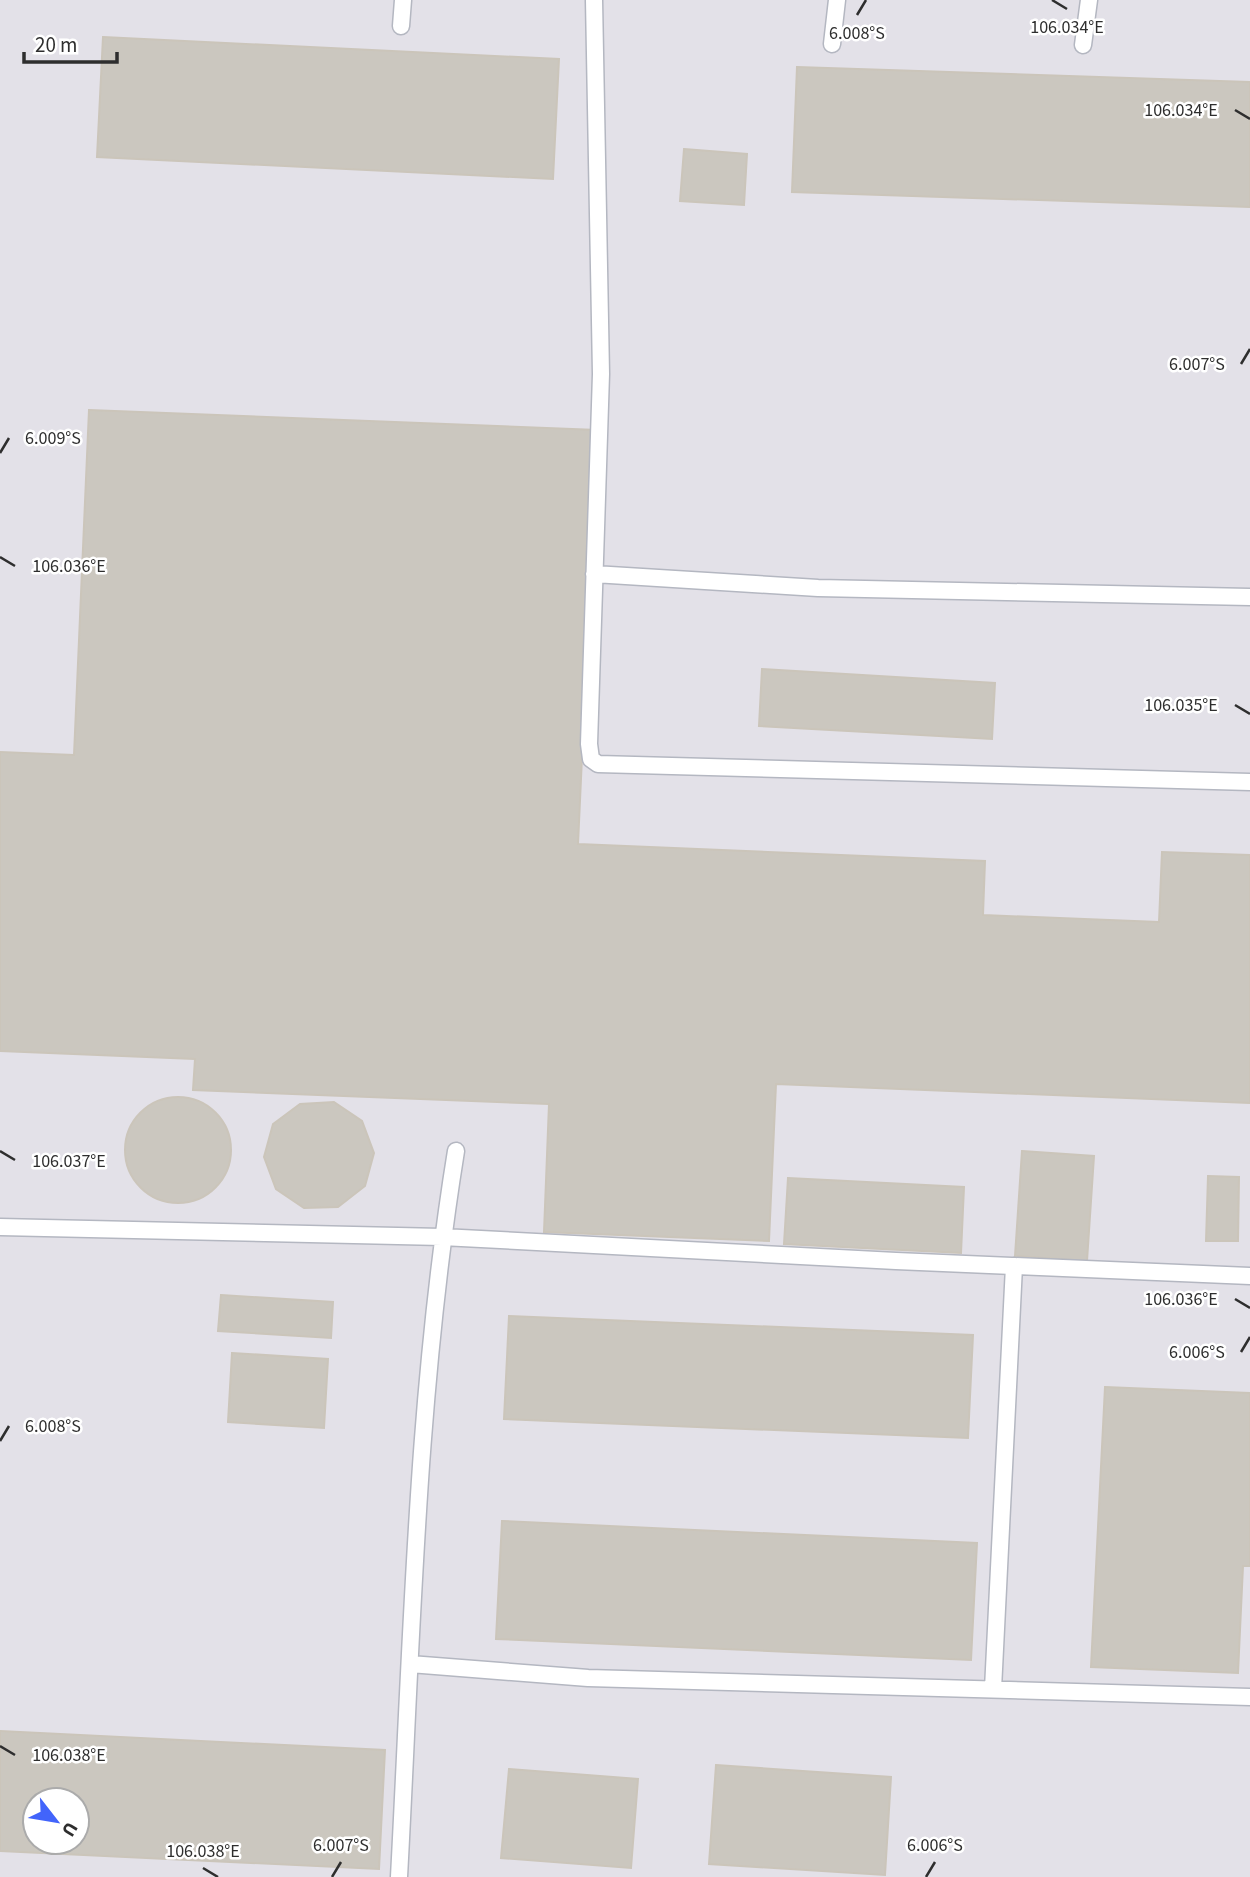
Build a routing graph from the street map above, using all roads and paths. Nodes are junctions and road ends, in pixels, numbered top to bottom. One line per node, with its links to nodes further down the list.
1 (403, 0): 5 (lane)
2 (594, 0): 8 (lane)
3 (837, 0): 6 (lane)
4 (1089, 0): 7 (lane)
5 (401, 26)
6 (832, 44)
7 (1083, 45)
8 (594, 574): 9 (lane); 10 (lane)
9 (1250, 597)
10 (1250, 782)
11 (456, 1152): 13 (lane)
12 (0, 1227): 13 (lane)
13 (442, 1237): 14 (lane); 16 (lane)
14 (1014, 1266): 15 (lane); 17 (lane)
15 (1250, 1276)
16 (410, 1664): 17 (lane); 19 (lane)
17 (993, 1689): 18 (lane)
18 (1250, 1697)
19 (399, 1877)

